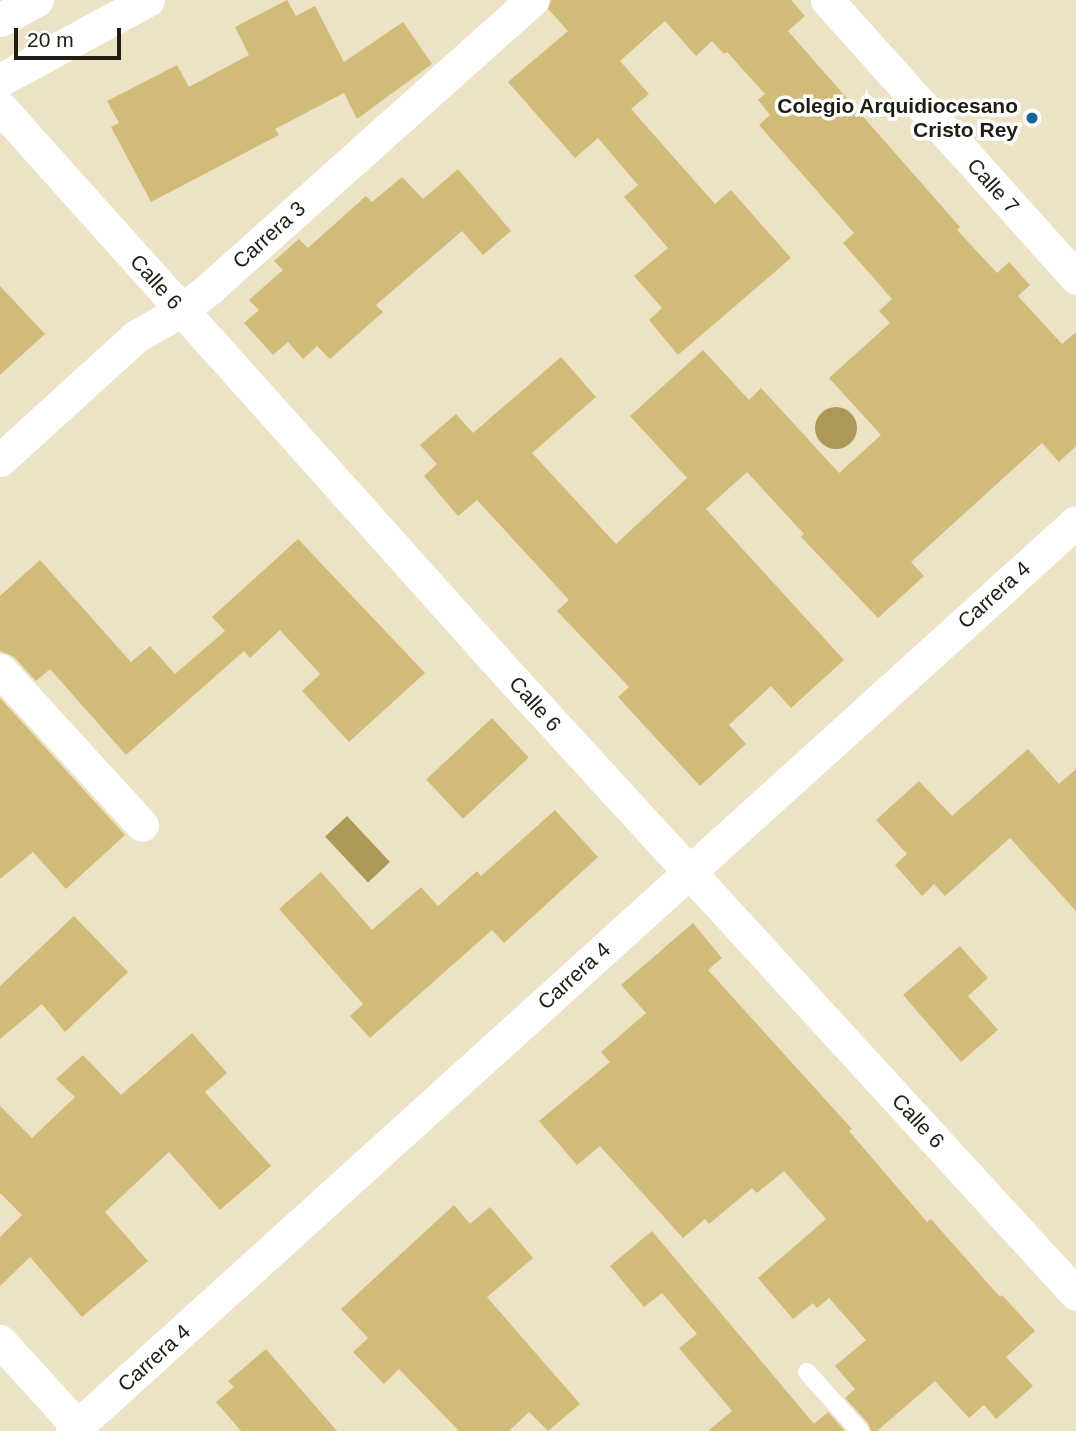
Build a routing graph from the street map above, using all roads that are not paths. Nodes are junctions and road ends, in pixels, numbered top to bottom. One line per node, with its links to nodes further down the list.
1 (37, 0): 5 (street)
2 (148, 0): 6 (street)
3 (532, 0): 9 (street, Carrera 3)
4 (827, 0): 8 (street, Calle 7)
5 (0, 20)
6 (0, 80)
7 (0, 107): 9 (street, Calle 6)
8 (1076, 278)
9 (182, 310): 10 (street, Carrera 3); 14 (street, Calle 6)
10 (0, 460)
11 (1076, 522): 14 (street, Carrera 4)
12 (0, 670): 13 (street)
13 (142, 825)
14 (689, 872): 15 (street, Calle 6); 18 (street, Carrera 4)
15 (1076, 1294)
16 (0, 1341): 18 (street)
17 (807, 1372): 19 (lane)
18 (77, 1429)
19 (860, 1431)

